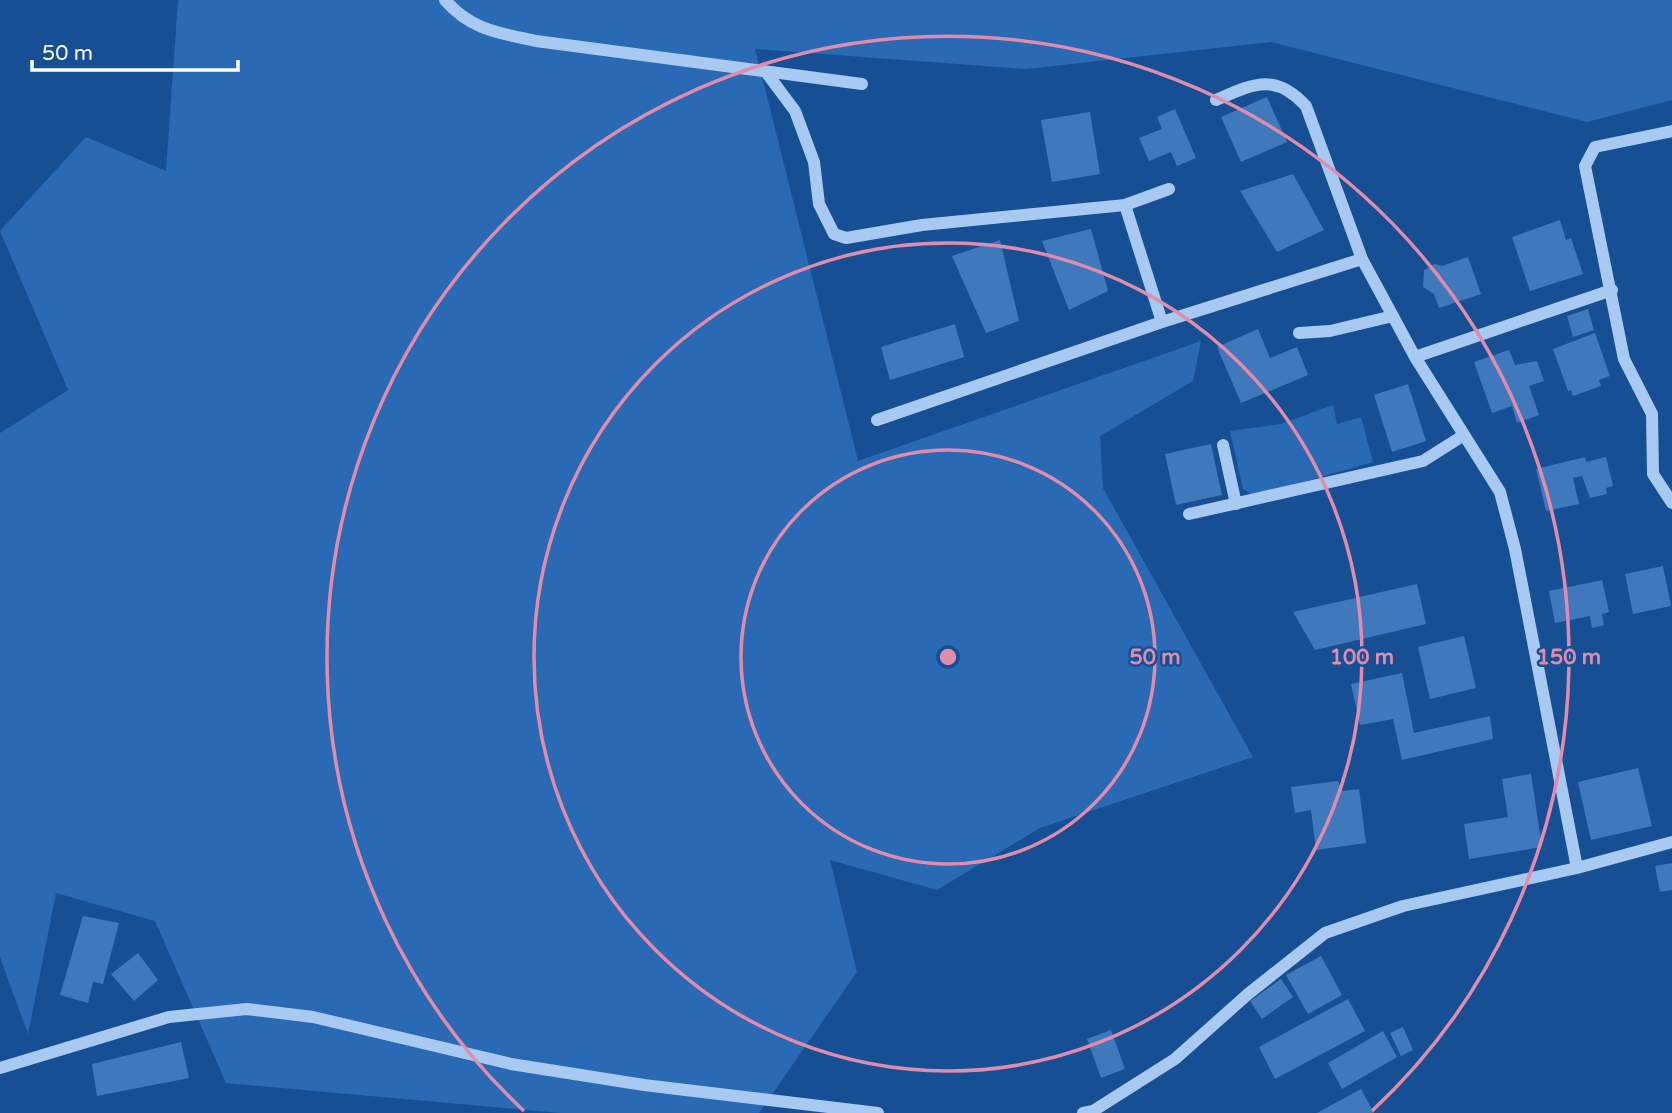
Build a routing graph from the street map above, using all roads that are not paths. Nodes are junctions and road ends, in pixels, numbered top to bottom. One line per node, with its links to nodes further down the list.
1 (445, 0): 2 (street)
2 (766, 72): 3 (street); 7 (street)
3 (862, 84)
4 (1216, 100): 8 (street)
5 (1672, 131): 9 (street)
6 (1169, 189): 7 (street)
7 (1125, 205): 11 (street)
8 (1362, 260): 10 (street); 11 (street)
9 (1612, 290): 13 (street); 17 (street)
10 (1393, 316): 12 (street); 13 (street)
11 (1162, 322): 14 (street)
12 (1299, 333)
13 (1415, 357): 15 (street)
14 (877, 420)
15 (1464, 435): 18 (street); 21 (street)
16 (1223, 445): 18 (street)
17 (1672, 503)
18 (1236, 504): 19 (street)
19 (1189, 514)
20 (1672, 842): 21 (street)
21 (1577, 868): 24 (street)
22 (0, 1068): 23 (street)
23 (878, 1113)
24 (1083, 1113)

